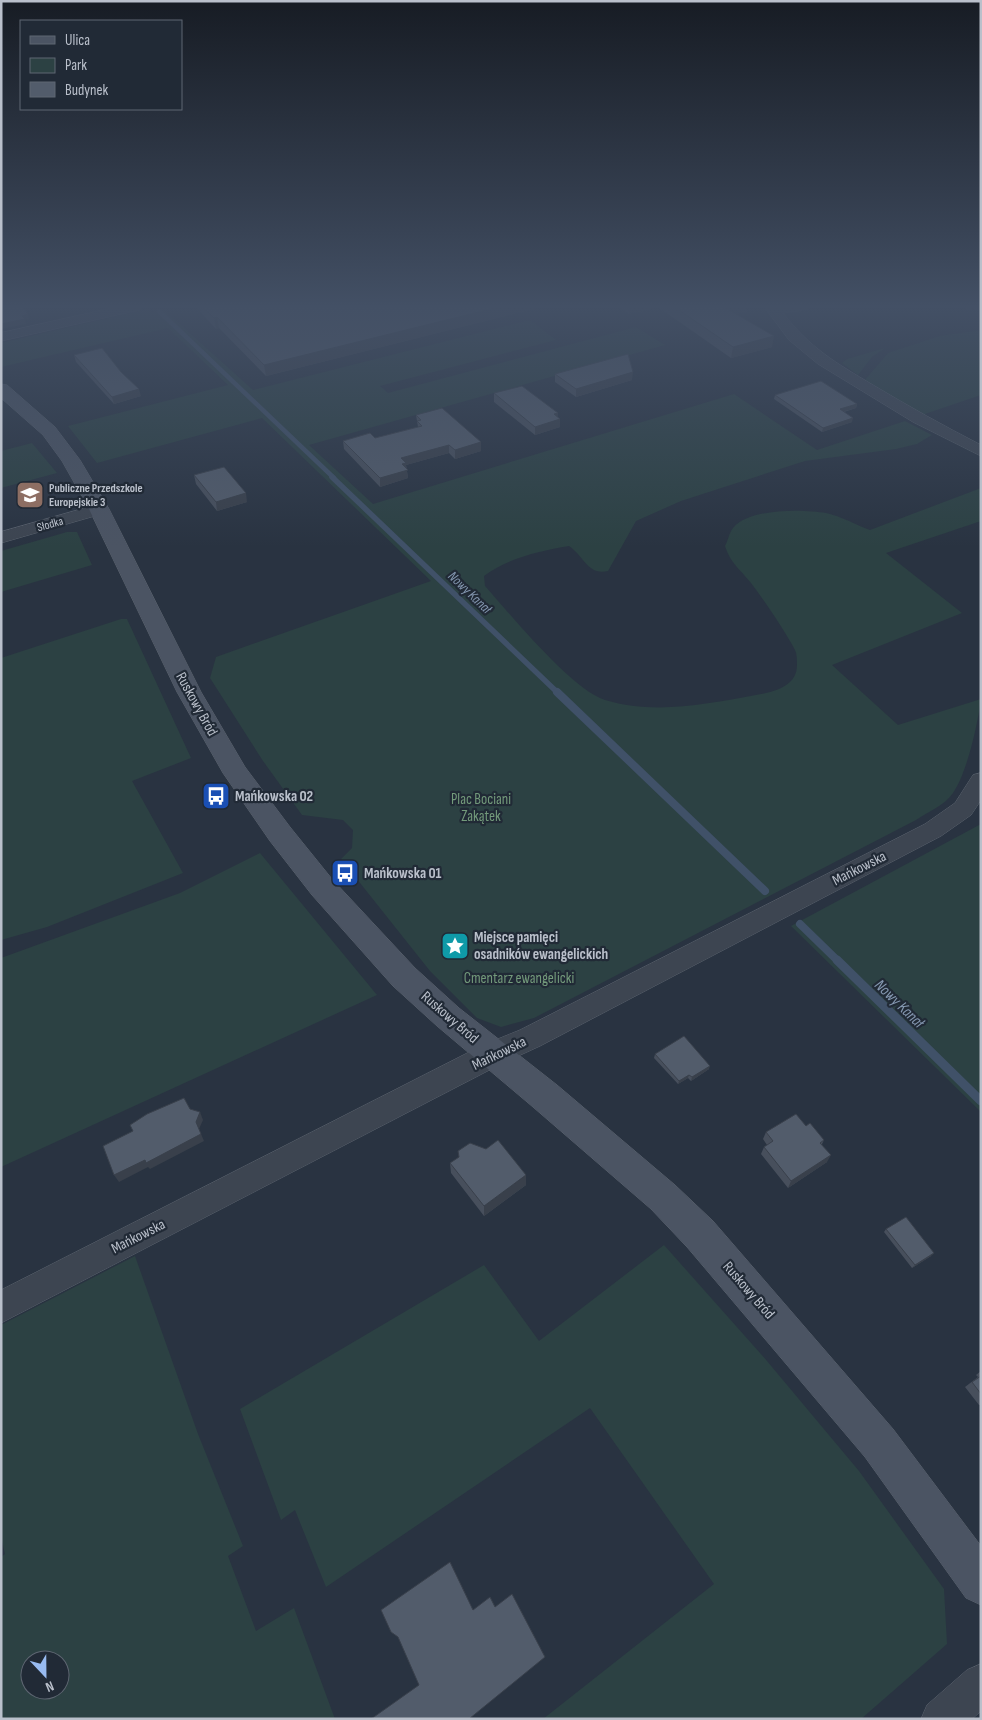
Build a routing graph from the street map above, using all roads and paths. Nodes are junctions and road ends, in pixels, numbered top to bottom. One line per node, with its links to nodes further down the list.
1 (864, 386): 3 (street)
2 (1, 389): 4 (street, Ruskowy Bród)
3 (981, 451)
4 (99, 509): 5 (street, Słodka); 7 (street, Ruskowy Bród)
5 (1, 538)
6 (981, 781): 7 (street, Mańkowska)
7 (493, 1054): 8 (street, Mańkowska); 9 (street, Ruskowy Bród)
8 (1, 1307)
9 (981, 1583)
10 (981, 1684): 11 (street)
11 (941, 1719)

